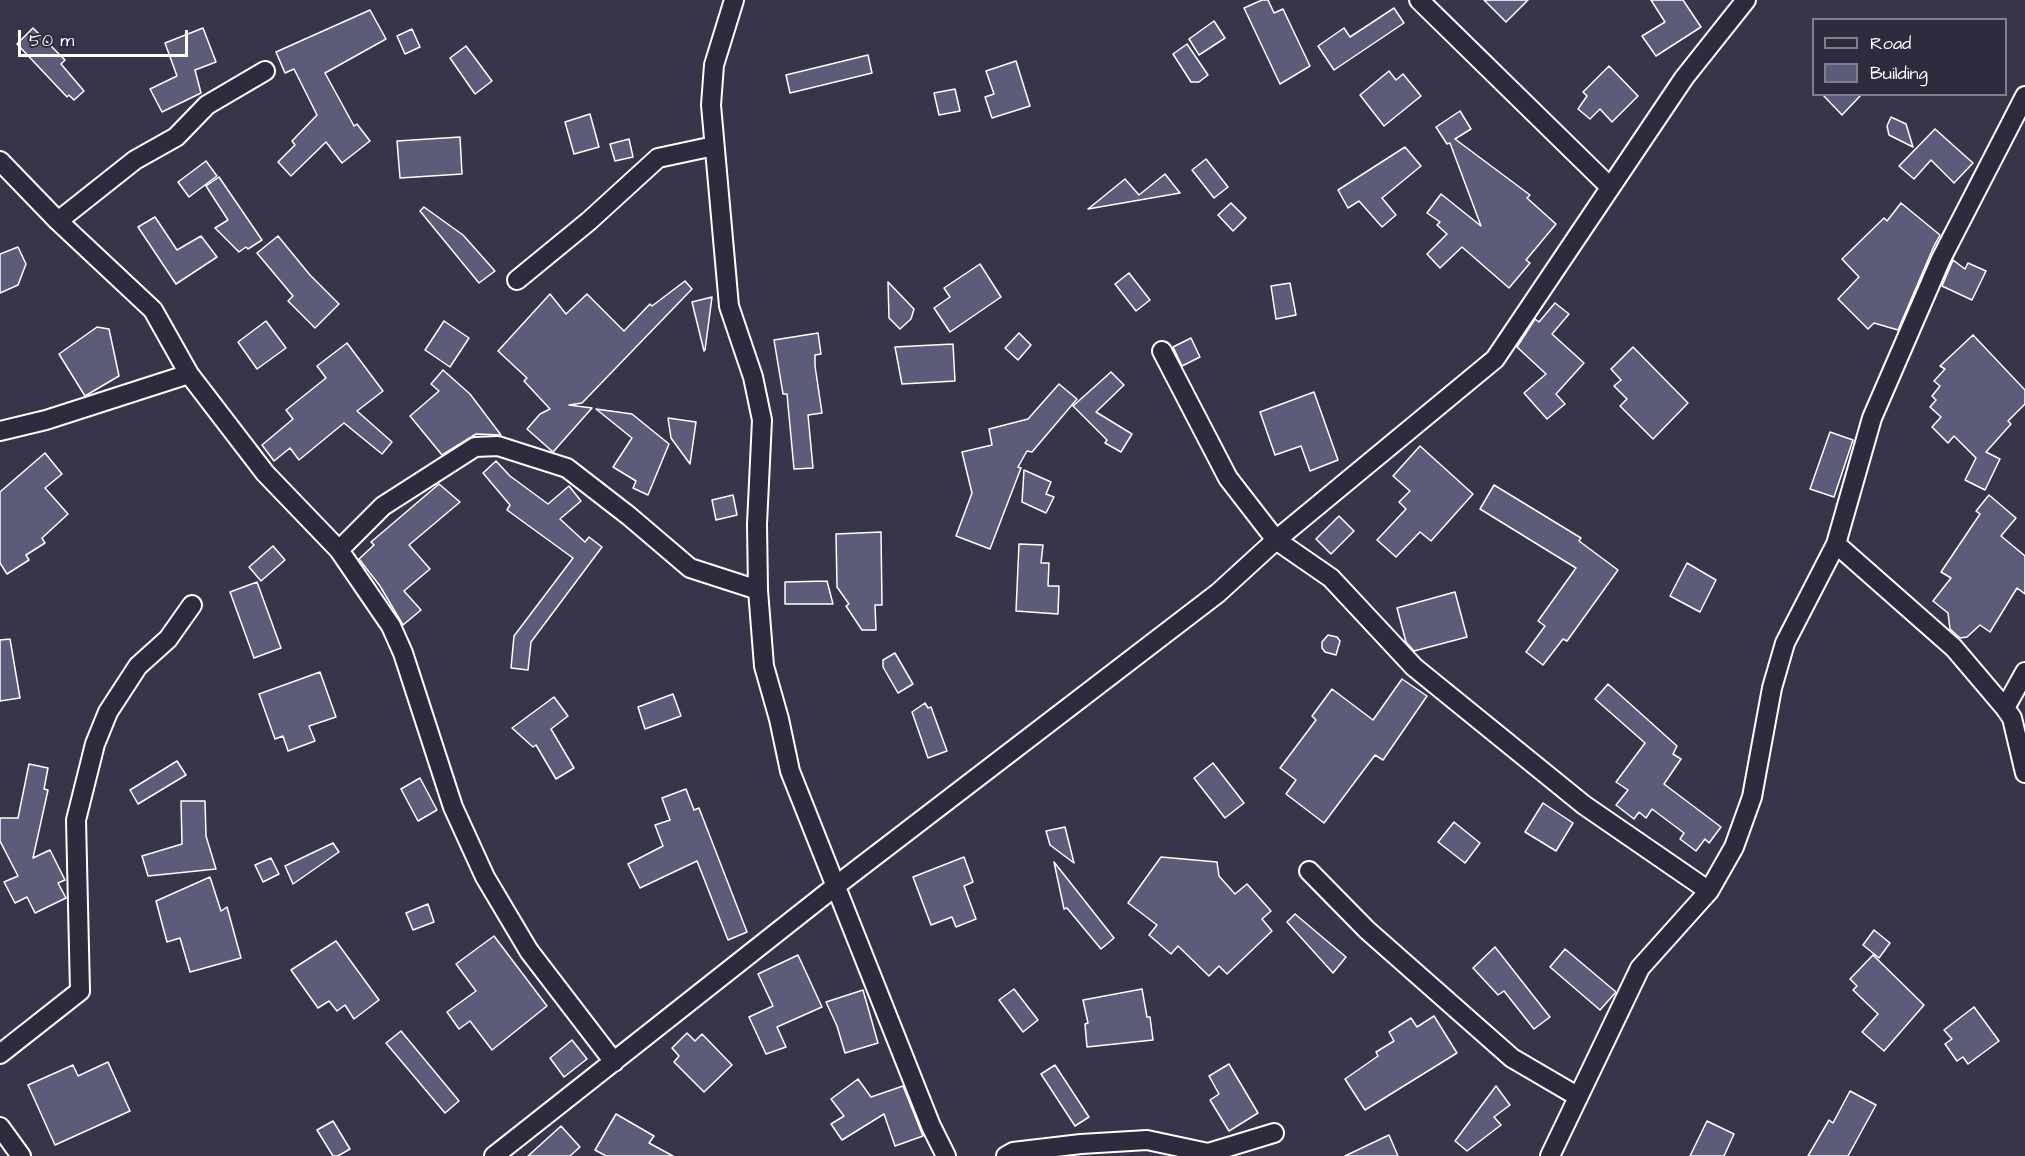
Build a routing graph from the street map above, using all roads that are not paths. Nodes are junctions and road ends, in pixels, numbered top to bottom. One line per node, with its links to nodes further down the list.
1 (734, 0): 6 (street)
2 (1419, 0): 8 (street)
3 (1746, 0): 8 (street)
4 (265, 71): 9 (street)
5 (2025, 96): 15 (street)
6 (714, 146): 10 (street); 17 (street)
7 (0, 161): 9 (street)
8 (1610, 187): 14 (street)
9 (58, 221): 12 (street)
10 (517, 280)
11 (1162, 351): 14 (street)
12 (189, 374): 13 (street); 16 (street)
13 (0, 431)
14 (1276, 540): 23 (street); 24 (street)
15 (1836, 543): 20 (street); 24 (street)
16 (339, 550): 17 (street); 26 (street)
17 (758, 590): 23 (street)
18 (192, 605): 25 (street)
19 (2025, 672): 20 (street)
20 (2005, 708): 21 (street)
21 (2025, 773)
22 (1310, 871): 27 (street)
23 (837, 885): 26 (street); 33 (street)
24 (1709, 891): 27 (street)
25 (0, 1054)
26 (614, 1062): 32 (street)
27 (1577, 1096): 30 (street)
28 (0, 1127): 31 (street)
29 (1274, 1133): 34 (street)
30 (1555, 1154)
31 (21, 1156)
32 (494, 1156)
33 (946, 1156)
34 (1006, 1156)

